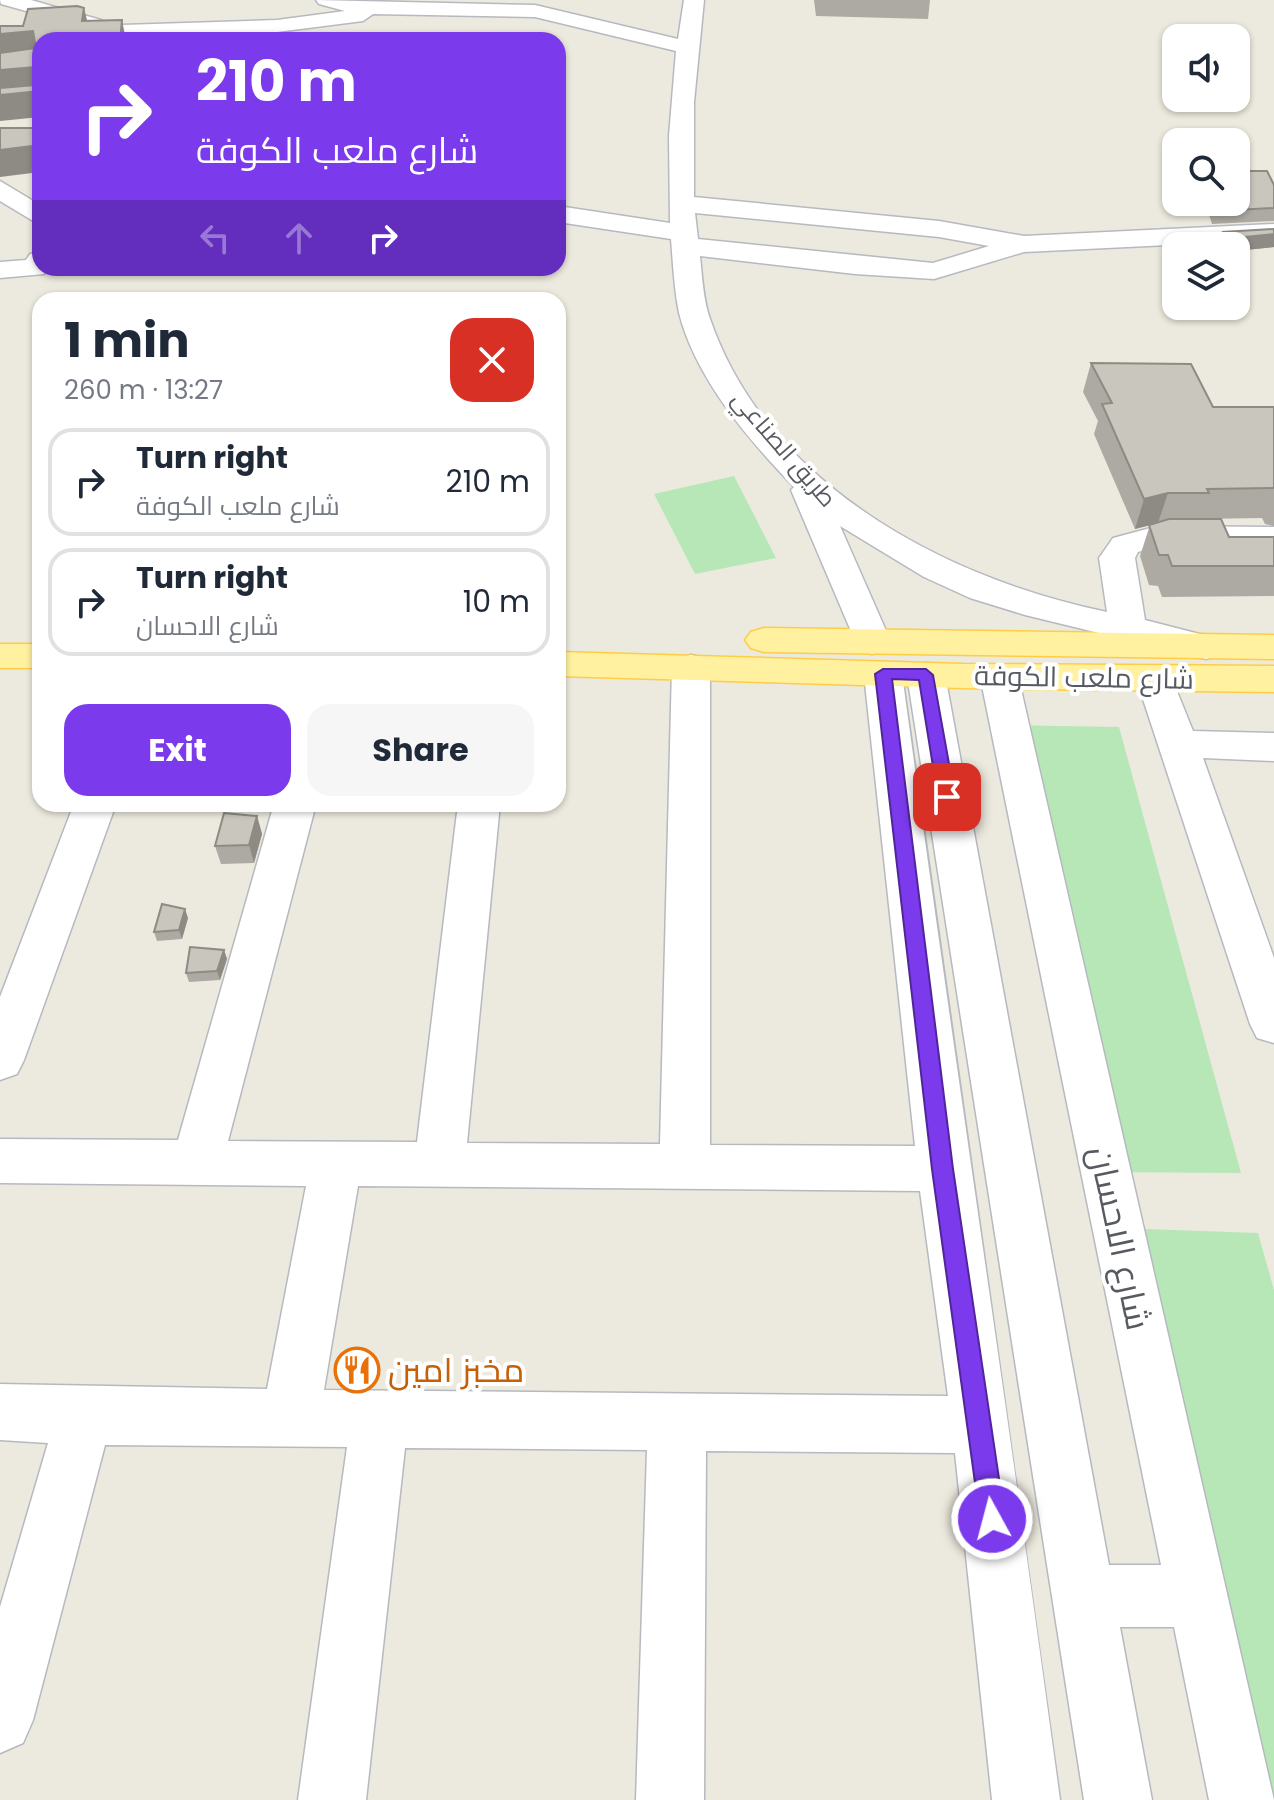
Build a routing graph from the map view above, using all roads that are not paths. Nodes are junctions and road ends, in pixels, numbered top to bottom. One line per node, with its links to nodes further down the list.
1 (8, 0): 6 (street)
2 (326, 0): 4 (street)
3 (694, 0): 8 (street, طريق الصناعي)
4 (376, 9): 6 (street); 8 (street)
5 (31, 29): 6 (street)
6 (116, 30): 7 (street)
7 (124, 32)
8 (686, 47): 11 (street, طريق الصناعي)
9 (32, 182): 10 (street)
10 (0, 187): 12 (street)
11 (683, 204): 15 (street, طريق الصناعي); 16 (street)
12 (32, 211)
13 (566, 216): 15 (street)
14 (1274, 232): 16 (street)
15 (684, 239): 16 (street); 19 (street, طريق الصناعي)
16 (1024, 244)
17 (32, 268): 18 (street)
18 (0, 270)
19 (802, 477): 21 (street, طريق الصناعي); 29 (street)
20 (1274, 537): 21 (street)
21 (1128, 626): 25 (street, طريق الصناعي)
22 (0, 629): 23 (main road)
23 (32, 630)
24 (566, 638): 29 (main road, شارع ملعب الكوفة)
25 (1206, 647): 26 (main road, شارع ملعب الكوفة); 29 (main road, شارع ملعب الكوفة)
26 (1274, 647)
27 (0, 656): 28 (main road)
28 (32, 656)
29 (894, 663): 31 (main road, شارع ملعب الكوفة); 32 (main road, شارع ملعب الكوفة); 48 (street); 55 (street)
30 (566, 664): 31 (main road, شارع ملعب الكوفة)
31 (691, 667): 47 (street)
32 (999, 676): 33 (main road, شارع ملعب الكوفة); 56 (street, شارع الاحسان)
33 (1155, 678): 34 (main road, شارع ملعب الكوفة); 35 (street)
34 (1274, 679)
35 (1179, 744): 36 (street); 40 (street)
36 (1274, 747)
37 (92, 812): 42 (street)
38 (293, 812): 44 (street)
39 (478, 812): 46 (street)
40 (1265, 971): 41 (street)
41 (1274, 1024)
42 (0, 1060)
43 (0, 1161): 44 (street)
44 (197, 1162): 45 (street)
45 (336, 1164): 46 (street); 51 (street)
46 (440, 1164): 47 (street)
47 (685, 1166): 48 (street)
48 (943, 1169): 54 (street)
49 (0, 1412): 50 (street)
50 (84, 1416): 51 (street); 57 (street)
51 (290, 1418): 52 (street)
52 (380, 1418): 53 (street); 58 (street)
53 (677, 1420): 54 (street); 59 (street)
54 (981, 1425): 60 (street)
55 (1083, 1596): 56 (street); 61 (street)
56 (1197, 1596): 62 (street, شارع الاحسان)
57 (0, 1720)
58 (332, 1800)
59 (670, 1800)
60 (1026, 1800)
61 (1118, 1800)
62 (1243, 1800)

